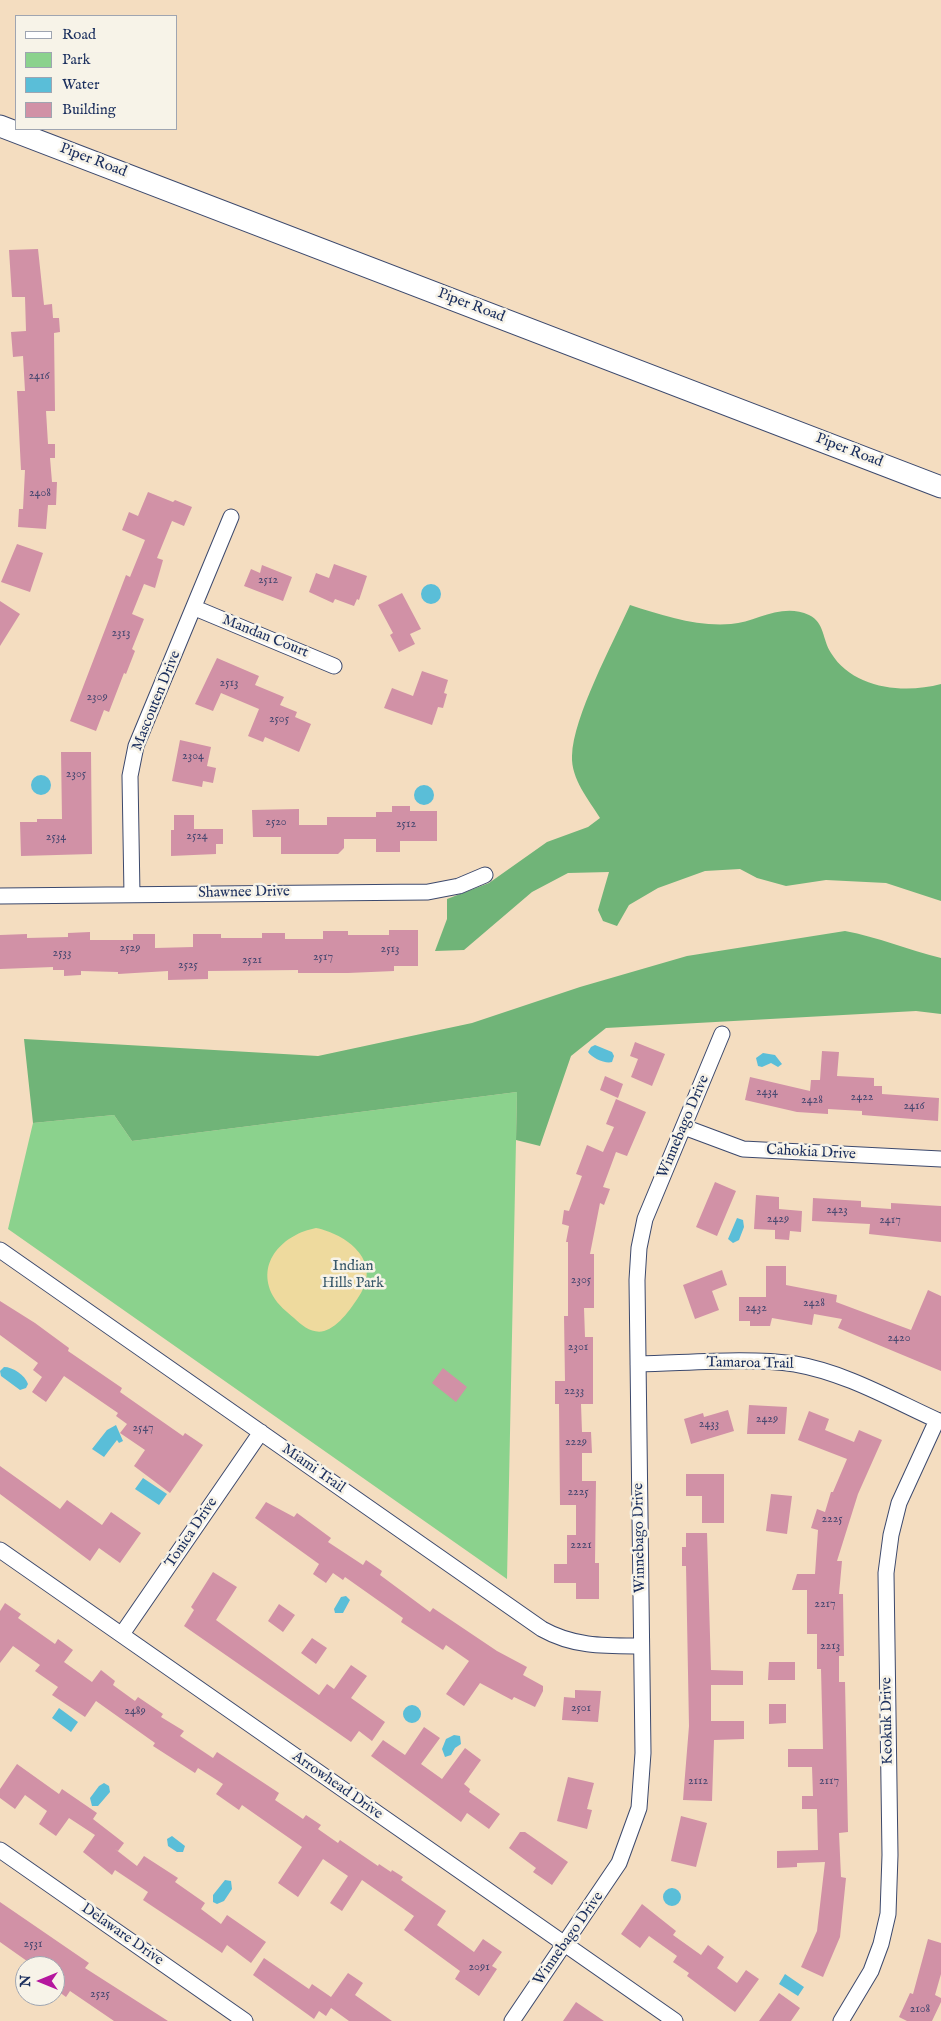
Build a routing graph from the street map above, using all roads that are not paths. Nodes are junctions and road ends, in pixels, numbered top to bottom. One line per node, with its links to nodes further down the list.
1 (0, 126): 2 (street, Piper Road)
2 (941, 487)
3 (230, 518): 4 (street, Mascouten Drive)
4 (195, 608): 5 (street, Mandan Court); 7 (street, Mascouten Drive)
5 (334, 666)
6 (485, 875): 7 (street, Shawnee Drive)
7 (132, 895): 8 (street, Shawnee Drive)
8 (0, 896)
9 (722, 1034): 10 (street, Winnebago Drive)
10 (684, 1127): 11 (street, Cahokia Drive); 13 (street, Winnebago Drive)
11 (941, 1159)
12 (0, 1250): 15 (street, Miami Trail)
13 (638, 1364): 14 (street, Tamaroa Trail); 18 (street, Winnebago Drive)
14 (939, 1421): 24 (street, Keokuk Drive)
15 (260, 1432): 17 (street, Tonica Drive); 18 (street, Miami Trail)
16 (0, 1550): 17 (street, Arrowhead Drive)
17 (122, 1634): 20 (street, Arrowhead Drive)
18 (641, 1646): 20 (street, Winnebago Drive)
19 (0, 1850): 21 (street, Delaware Drive)
20 (565, 1944): 22 (street, Winnebago Drive); 23 (street, Arrowhead Drive)
21 (245, 2021)
22 (512, 2021)
23 (675, 2021)
24 (841, 2021)

